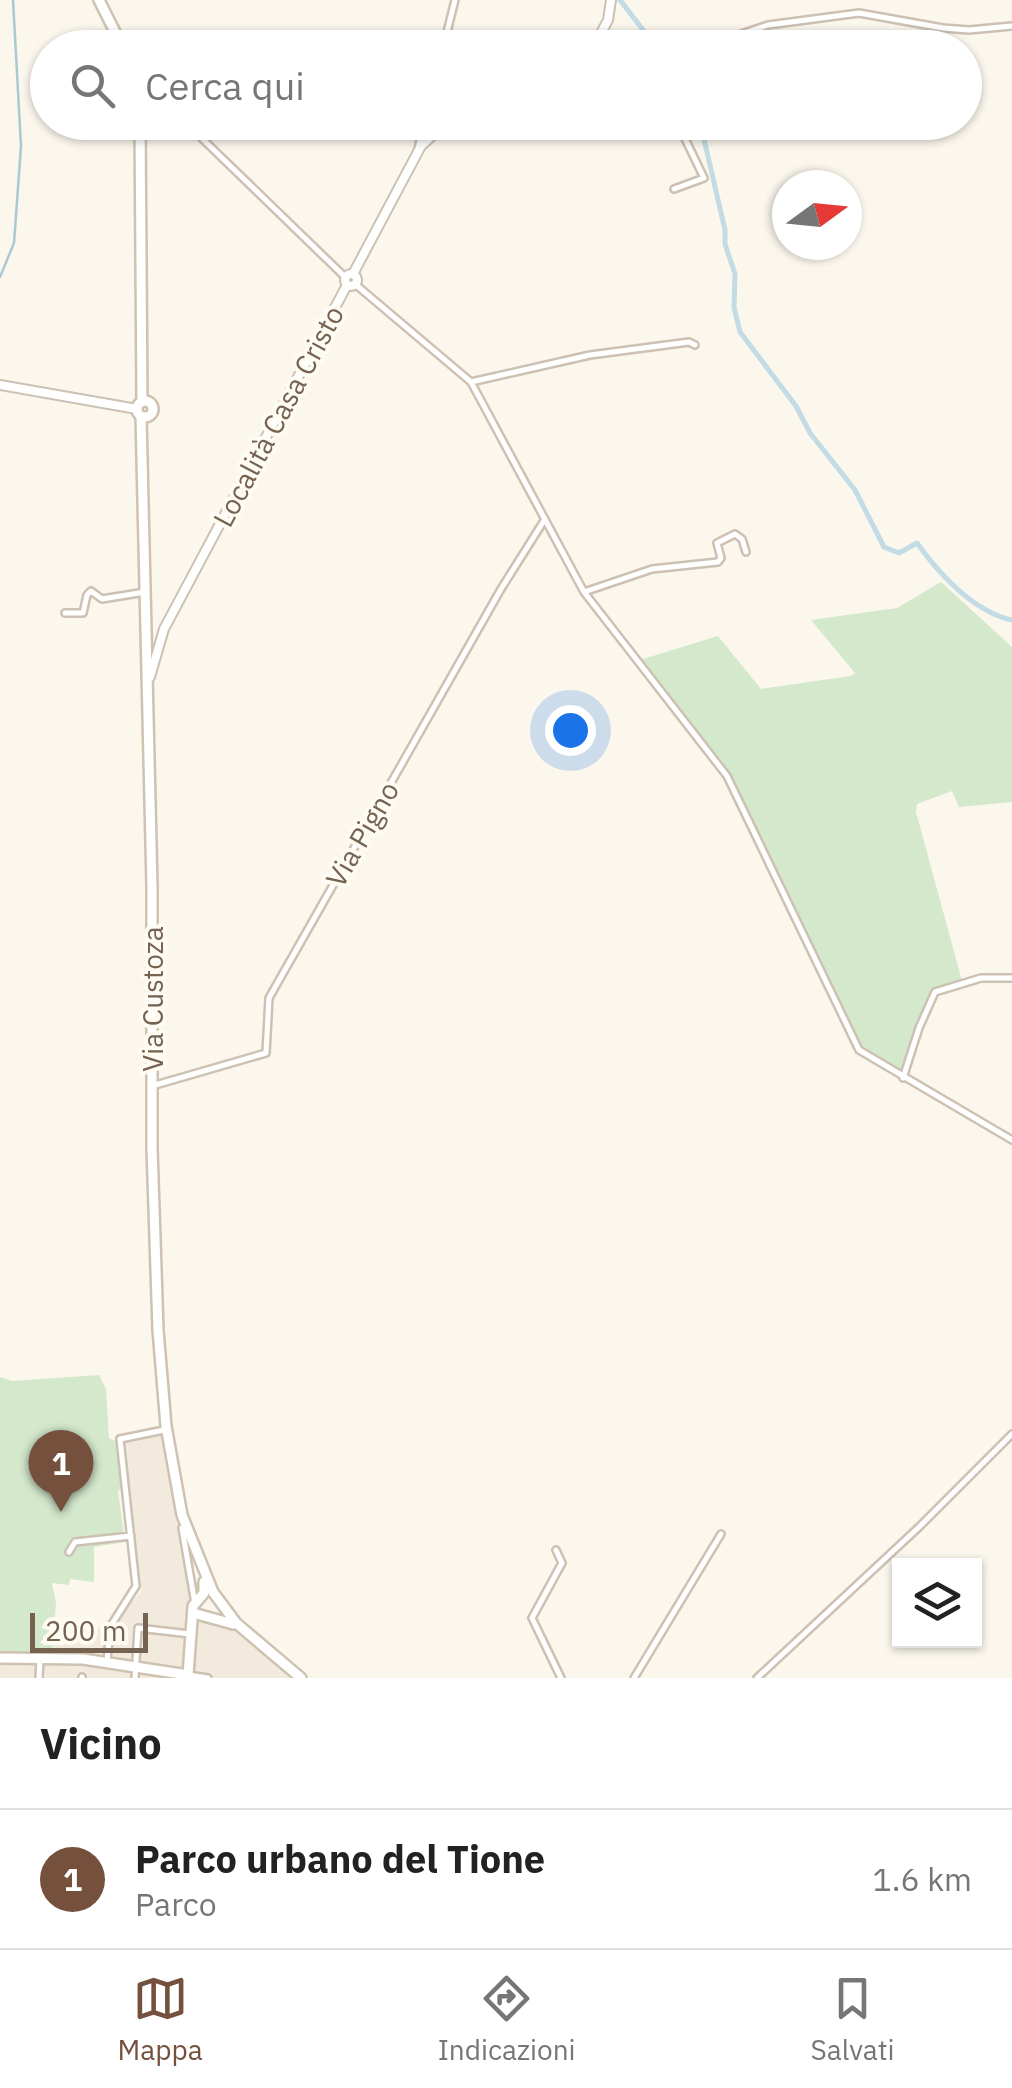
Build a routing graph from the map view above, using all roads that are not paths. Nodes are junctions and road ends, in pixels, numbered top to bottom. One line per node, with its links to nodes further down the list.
1 (100, 0): 5 (main road)
2 (455, 0): 6 (street)
3 (610, 0): 7 (street)
4 (1012, 26): 9 (street)
5 (114, 30)
6 (448, 30)
7 (603, 30)
8 (753, 30): 10 (street)
9 (969, 30)
10 (969, 30)
11 (140, 140): 20 (main road)
12 (205, 140): 16 (street)
13 (423, 140): 16 (street, Località Casa Cristo)
14 (685, 140): 15 (street)
15 (674, 189)
16 (350, 280): 18 (street); 27 (street, Località Casa Cristo)
17 (695, 345): 18 (street)
18 (470, 382): 21 (street)
19 (0, 385): 20 (street)
20 (144, 409): 23 (main road, Via Custoza)
21 (544, 519): 24 (street); 32 (street, Via Pigno)
22 (746, 552): 24 (street)
23 (145, 592): 25 (street); 26 (main road, Via Custoza)
24 (584, 592): 31 (street)
25 (65, 614)
26 (146, 634): 27 (street); 28 (main road, Via Custoza)
27 (160, 636): 28 (street); 29 (street)
28 (146, 649): 29 (main road, Via Custoza)
29 (148, 697): 32 (main road, Via Custoza)
30 (1012, 978): 31 (street)
31 (902, 1078): 33 (street)
32 (151, 1086): 41 (main road, Via Custoza)
33 (1012, 1140)
34 (164, 1430): 38 (street)
35 (1012, 1434): 56 (street)
36 (182, 1528): 43 (street)
37 (721, 1534): 55 (street)
38 (131, 1536): 40 (street); 48 (street)
39 (556, 1550): 54 (street)
40 (69, 1552)
41 (199, 1559): 42 (main road, Via Custoza); 43 (main road, Via Custoza)
42 (219, 1601): 43 (main road); 43 (main road); 45 (main road, Via Custoza)
43 (199, 1610): 44 (main road); 45 (main road)
44 (192, 1633): 49 (street); 50 (main road)
45 (248, 1634): 53 (main road)
46 (0, 1658): 47 (main road)
47 (40, 1658): 48 (main road); 51 (street)
48 (107, 1662): 49 (main road)
49 (135, 1673): 50 (main road)
50 (188, 1676): 52 (street)
51 (39, 1678)
52 (208, 1678)
53 (301, 1678)
54 (560, 1678)
55 (634, 1678)
56 (757, 1678)

